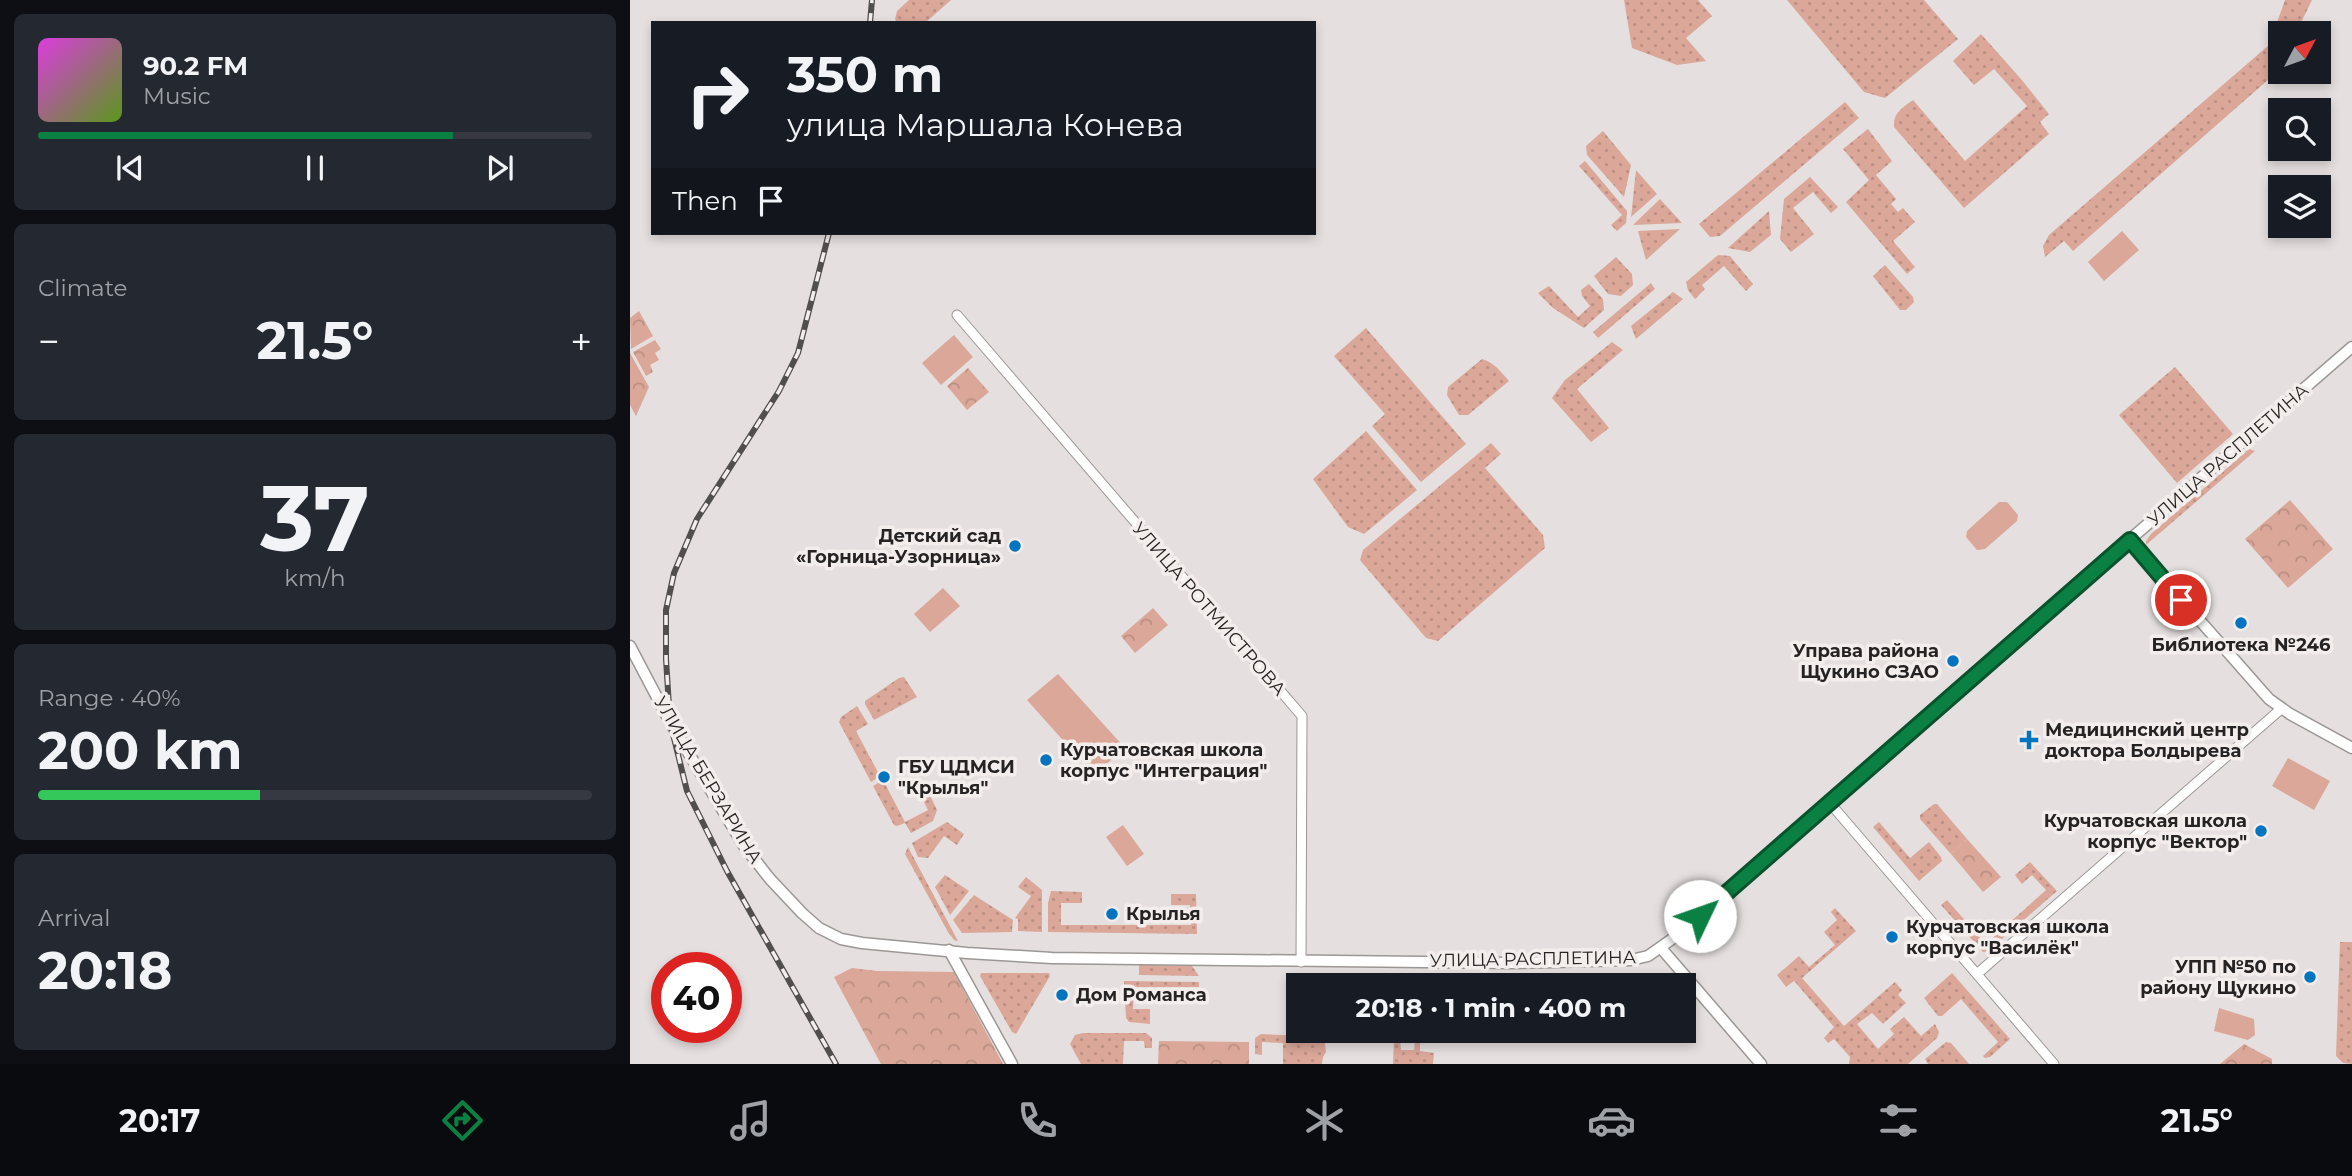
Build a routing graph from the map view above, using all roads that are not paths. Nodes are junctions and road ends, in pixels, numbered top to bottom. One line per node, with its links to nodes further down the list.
1 (957, 315): 10 (street, УЛИЦА РОТМИСТРОВА)
2 (2352, 347): 3 (street, УЛИЦА РАСПЛЕТИНА)
3 (2130, 540): 5 (street); 7 (street, УЛИЦА РАСПЛЕТИНА)
4 (630, 646): 9 (street, УЛИЦА БЕРЗАРИНА)
5 (2281, 709): 6 (street); 11 (street)
6 (2352, 748)
7 (1829, 802): 8 (street, УЛИЦА РАСПЛЕТИНА); 11 (street)
8 (1661, 948): 10 (street, УЛИЦА РАСПЛЕТИНА); 13 (street)
9 (949, 950): 10 (street, УЛИЦА РАСПЛЕТИНА); 12 (street)
10 (1301, 962)
11 (1977, 974): 14 (street)
12 (1012, 1064)
13 (1761, 1064)
14 (2054, 1064)

